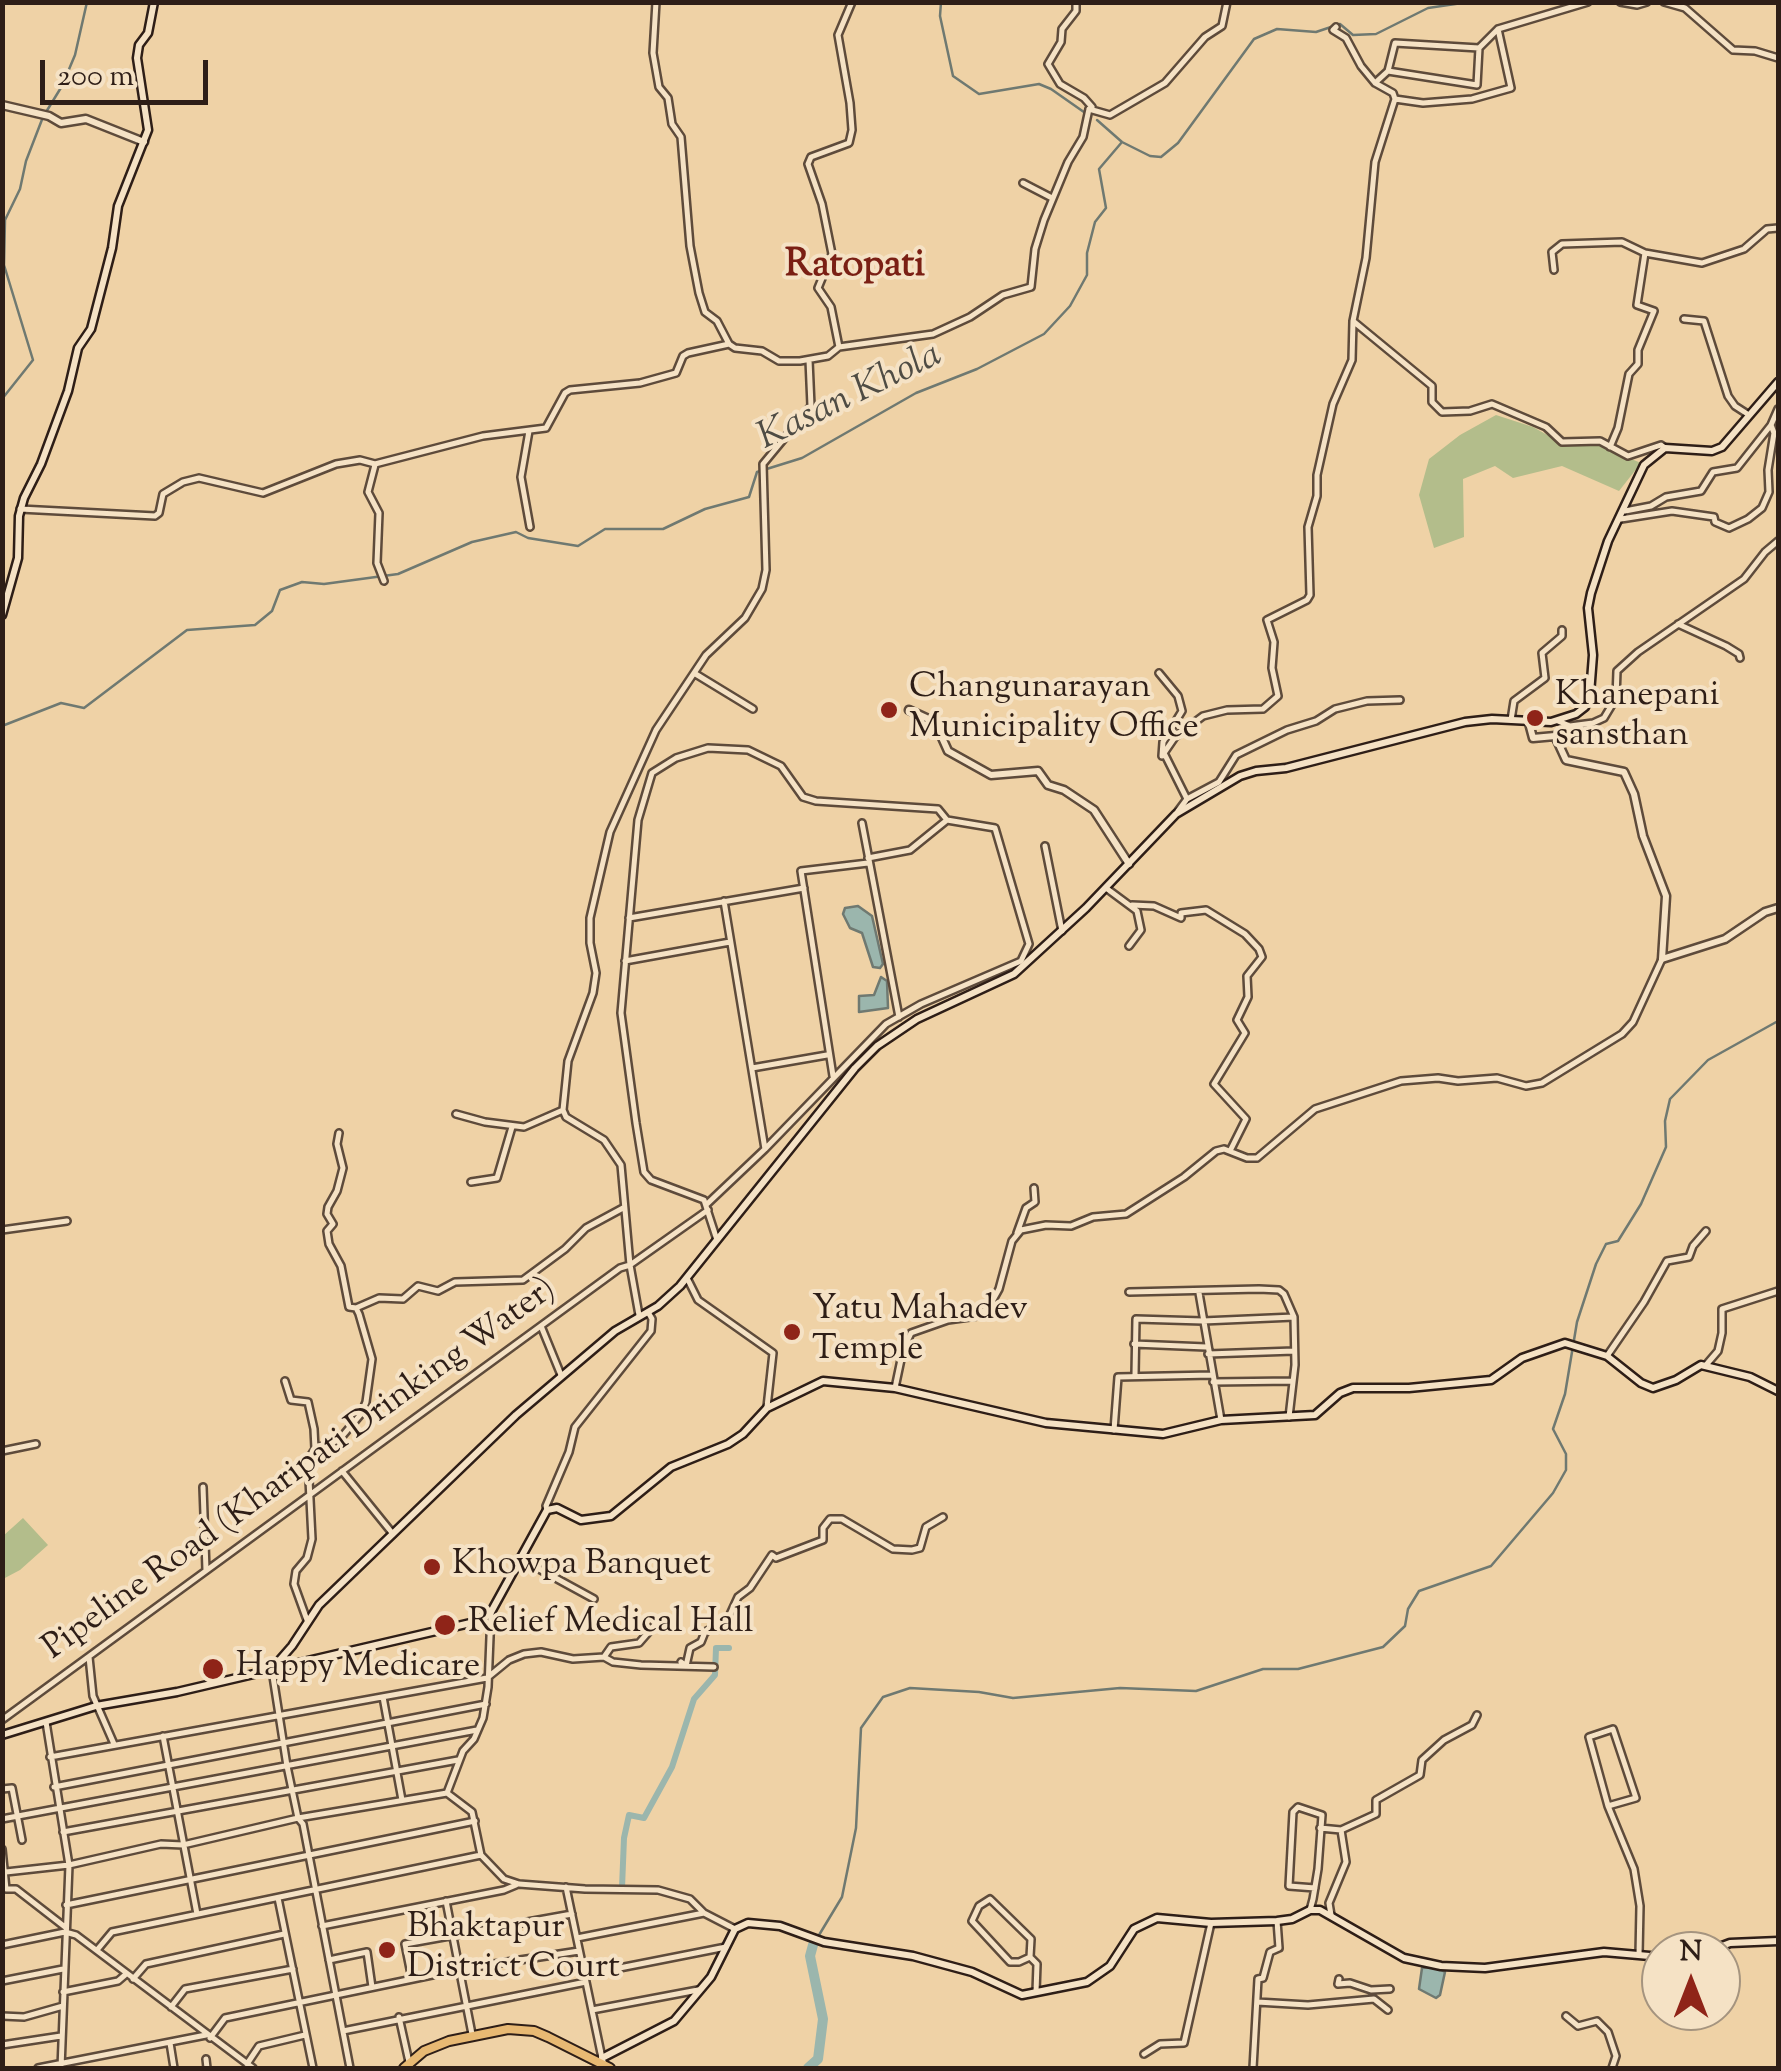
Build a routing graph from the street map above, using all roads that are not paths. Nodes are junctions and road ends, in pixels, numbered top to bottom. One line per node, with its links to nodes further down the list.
1 (154, 2): 20 (main road)
2 (656, 2): 28 (street)
3 (852, 2): 29 (street)
4 (1076, 2): 19 (street)
5 (1227, 2): 19 (street)
6 (1588, 2): 10 (street)
7 (1620, 2): 8 (street)
8 (1647, 2)
9 (1664, 2): 14 (street)
10 (1580, 3): 12 (street)
11 (1336, 27): 16 (street)
12 (1498, 28): 13 (street); 17 (street)
13 (1479, 48): 15 (street); 15 (street)
14 (1778, 58)
15 (1388, 71): 16 (street)
16 (1375, 83): 17 (street)
17 (1395, 99): 27 (street)
18 (2, 104): 20 (main road)
19 (1089, 109): 22 (street)
20 (144, 142): 39 (main road)
21 (1023, 183): 22 (street)
22 (1052, 198): 29 (street)
23 (1778, 228): 24 (street)
24 (1645, 253): 25 (street); 36 (street)
25 (1554, 270)
26 (1684, 319): 33 (street)
27 (1353, 320): 36 (street); 56 (street)
28 (729, 344): 30 (street); 35 (street)
29 (839, 346): 30 (street)
30 (809, 360): 48 (street)
31 (1778, 382): 33 (main road)
32 (1778, 409): 34 (street)
33 (1749, 415): 37 (main road)
34 (1771, 425): 40 (street); 40 (street)
35 (529, 431): 38 (street); 41 (street)
36 (1610, 446): 37 (street)
37 (1666, 448): 40 (main road)
38 (376, 464): 39 (street); 43 (street)
39 (20, 509): 44 (main road)
40 (1623, 515): 54 (main road)
41 (530, 527)
42 (1778, 541): 45 (street)
43 (384, 581)
44 (2, 615)
45 (1678, 624): 47 (street); 54 (street)
46 (1562, 630): 53 (street)
47 (1740, 658)
48 (694, 672): 51 (street); 79 (street)
49 (1159, 674): 56 (street)
50 (1400, 700): 57 (street)
51 (754, 709)
52 (909, 710): 63 (main road)
53 (1511, 720): 55 (main road); 58 (main road)
54 (1558, 721): 55 (main road)
55 (1529, 723): 73 (main road)
56 (1164, 758): 57 (street)
57 (1187, 798): 58 (street)
58 (1176, 814): 63 (main road)
59 (947, 820): 62 (street); 69 (street); 75 (street, Pipeline Road (Kharipati Drinking Water))
60 (862, 824): 62 (street)
61 (1045, 846): 70 (street)
62 (868, 861): 64 (street); 75 (street)
63 (1129, 864): 65 (main road)
64 (804, 888): 66 (street); 76 (street)
65 (1106, 888): 67 (street); 70 (main road)
66 (724, 901): 69 (street); 71 (street)
67 (1132, 906): 72 (street); 84 (street)
68 (1778, 908): 73 (main road)
69 (628, 918): 74 (street)
70 (1062, 932): 93 (main road)
71 (730, 942): 74 (street); 77 (street)
72 (1129, 946)
73 (1662, 959): 84 (street)
74 (625, 961): 87 (street)
75 (899, 1017): 78 (street, Pipeline Road (Kharipati Drinking Water))
76 (827, 1055): 77 (street); 78 (street)
77 (752, 1068): 83 (street)
78 (833, 1076): 83 (street, Pipeline Road (Kharipati Drinking Water))
79 (563, 1110): 81 (street); 88 (street)
80 (456, 1114): 81 (street)
81 (512, 1127): 85 (street)
82 (339, 1133): 99 (street)
83 (766, 1149): 87 (street, Pipeline Road (Kharipati Drinking Water))
84 (1230, 1151): 92 (street)
85 (471, 1182)
86 (1034, 1188): 92 (street)
87 (707, 1207): 93 (street); 94 (street, Pipeline Road (Kharipati Drinking Water))
88 (623, 1208): 94 (street); 99 (street)
89 (67, 1222): 90 (street)
90 (2, 1230)
91 (1706, 1231): 108 (street)
92 (1017, 1233): 115 (street)
93 (717, 1240): 95 (main road)
94 (630, 1265): 101 (street); 104 (street, Pipeline Road (Kharipati Drinking Water))
95 (686, 1278): 100 (main road); 117 (street)
96 (1778, 1291): 109 (street)
97 (1128, 1292): 98 (street)
98 (1199, 1293): 102 (street); 103 (street)
99 (356, 1308): 122 (street)
100 (648, 1310): 101 (main road); 127 (street)
101 (639, 1315): 111 (main road)
102 (1294, 1317): 103 (street); 107 (street)
103 (1203, 1321): 105 (street); 106 (street)
104 (541, 1326): 111 (street); 124 (street, Pipeline Road (Kharipati Drinking Water))
105 (1134, 1344): 106 (street); 110 (street)
106 (1208, 1350): 107 (street); 112 (street)
107 (1294, 1350): 113 (street)
108 (1607, 1356): 109 (main road); 118 (main road)
109 (1706, 1366): 116 (main road)
110 (1135, 1374): 112 (street); 120 (street)
111 (561, 1375): 129 (main road)
112 (1213, 1378): 113 (street); 119 (street)
113 (1292, 1381): 118 (street)
114 (286, 1382): 122 (street)
115 (895, 1388): 117 (main road); 120 (main road)
116 (1778, 1391)
117 (767, 1408): 127 (main road)
118 (1288, 1416): 119 (main road)
119 (1220, 1420): 120 (main road)
120 (1114, 1430)
121 (36, 1444): 123 (street)
122 (315, 1448): 126 (street)
123 (2, 1451)
124 (342, 1471): 126 (street, Pipeline Road (Kharipati Drinking Water)); 129 (street)
125 (203, 1487): 131 (street)
126 (310, 1493): 131 (street, Pipeline Road (Kharipati Drinking Water)); 134 (street)
127 (547, 1510): 130 (main road)
128 (943, 1517): 138 (street)
129 (393, 1534): 134 (main road)
130 (519, 1558): 132 (street); 133 (main road)
131 (206, 1570): 136 (street, Pipeline Road (Kharipati Drinking Water))
132 (594, 1599)
133 (491, 1612): 140 (main road); 141 (street)
134 (307, 1620): 140 (main road)
135 (659, 1620): 137 (street)
136 (89, 1657): 144 (street); 147 (street, Pipeline Road (Kharipati Drinking Water))
137 (604, 1657): 138 (street); 141 (street)
138 (684, 1664): 139 (street)
139 (714, 1666)
140 (272, 1670): 144 (main road); 146 (street)
141 (488, 1678): 142 (street); 143 (street)
142 (382, 1697): 146 (street); 149 (street)
143 (486, 1704): 149 (street); 150 (street)
144 (96, 1706): 148 (main road); 154 (street)
145 (1476, 1715): 175 (street)
146 (278, 1716): 152 (street); 153 (street)
147 (2, 1720)
148 (46, 1722): 151 (main road); 156 (street)
149 (388, 1722): 153 (street); 155 (street)
150 (477, 1730): 155 (street); 157 (street)
151 (2, 1735)
152 (162, 1736): 154 (street); 158 (street)
153 (284, 1744): 158 (street); 159 (street)
154 (114, 1745): 156 (street)
155 (391, 1746): 159 (street); 160 (street)
156 (50, 1757): 162 (street)
157 (458, 1760): 160 (street); 165 (street)
158 (168, 1764): 161 (street); 162 (street)
159 (287, 1766): 161 (street); 163 (street)
160 (396, 1772): 163 (street); 166 (street)
161 (172, 1786): 168 (street); 169 (street)
162 (54, 1787): 168 (street)
163 (292, 1789): 169 (street); 171 (street)
164 (2, 1790): 170 (street)
165 (446, 1793): 166 (street); 173 (street)
166 (402, 1800): 171 (street)
167 (1608, 1806): 167 (street); 211 (street)
168 (59, 1810): 170 (street); 176 (street)
169 (176, 1811): 176 (street); 178 (street)
170 (18, 1816): 172 (street); 177 (street)
171 (298, 1818): 178 (street); 180 (street)
172 (2, 1819)
173 (475, 1821): 180 (street); 181 (street)
174 (1320, 1828): 175 (street); 187 (street); 187 (street)
175 (1341, 1830): 196 (street)
176 (64, 1832): 182 (street)
177 (22, 1840)
178 (183, 1845): 182 (street); 184 (street)
179 (2, 1849): 183 (street)
180 (308, 1854): 184 (street); 188 (street)
181 (481, 1856): 185 (street); 188 (street)
182 (69, 1865): 183 (street); 191 (street)
183 (6, 1872): 201 (street)
184 (190, 1879): 191 (street); 194 (street)
185 (519, 1884): 186 (street); 190 (street)
186 (566, 1886): 193 (street); 195 (street)
187 (1315, 1888): 192 (street)
188 (316, 1892): 189 (street); 199 (street)
189 (278, 1898): 194 (street); 202 (street)
190 (446, 1902): 199 (street); 203 (street)
191 (66, 1904): 201 (street)
192 (1310, 1910): 196 (main road); 197 (main road)
193 (704, 1913): 200 (street); 204 (street)
194 (197, 1914): 209 (street)
195 (572, 1914): 203 (street); 204 (street)
196 (1331, 1915): 211 (main road)
197 (1277, 1921): 198 (main road); 230 (street)
198 (1211, 1923): 226 (main road); 246 (street)
199 (322, 1926): 213 (street)
200 (735, 1929): 208 (main road); 226 (main road)
201 (65, 1930): 207 (street); 209 (street); 214 (street)
202 (285, 1934): 216 (street); 219 (street)
203 (454, 1936): 215 (street); 220 (street)
204 (577, 1938): 210 (street)
205 (1778, 1941): 206 (main road)
206 (1741, 1943)
207 (2, 1945)
208 (726, 1947): 218 (street); 224 (main road)
209 (97, 1950): 217 (street)
210 (579, 1951): 215 (street); 218 (street)
211 (1639, 1956)
212 (1030, 1957): 212 (street); 226 (street)
213 (329, 1960): 222 (street); 227 (street)
214 (63, 1969): 221 (street); 225 (street)
215 (461, 1969): 220 (street); 232 (street)
216 (293, 1970): 229 (street); 233 (street)
217 (125, 1974): 219 (street); 225 (street)
218 (585, 1978): 232 (street); 234 (street)
219 (133, 1979): 233 (street)
220 (412, 1979): 222 (street)
221 (2, 1981)
222 (372, 1987): 227 (street)
223 (1390, 1989): 228 (street)
224 (701, 1990): 234 (street); 248 (main road)
225 (63, 1992): 231 (street)
226 (1036, 1992)
227 (336, 1995): 229 (street); 239 (street)
228 (1337, 2001): 230 (street); 235 (street)
229 (299, 2002): 241 (street); 243 (street)
230 (1257, 2002): 257 (street)
231 (63, 2006): 236 (street); 242 (street)
232 (468, 2006): 238 (street); 240 (street)
233 (170, 2008): 243 (street)
234 (592, 2010): 248 (street)
235 (1388, 2010)
236 (2, 2016)
237 (1566, 2016): 258 (street)
238 (399, 2018): 239 (street); 249 (street)
239 (342, 2031): 256 (street)
240 (472, 2034): 248 (main road); 249 (main road)
241 (306, 2035): 251 (street); 255 (street)
242 (60, 2036): 245 (street); 250 (street)
243 (208, 2036): 244 (street); 251 (street)
244 (170, 2043): 250 (street); 253 (street)
245 (2, 2044)
246 (1144, 2054)
247 (206, 2059): 254 (street)
248 (605, 2064)
249 (406, 2065)
250 (61, 2066): 252 (street)
251 (250, 2066)
252 (38, 2068)
253 (174, 2068)
254 (207, 2068)
255 (312, 2068)
256 (350, 2068)
257 (1252, 2068)
258 (1612, 2068)

